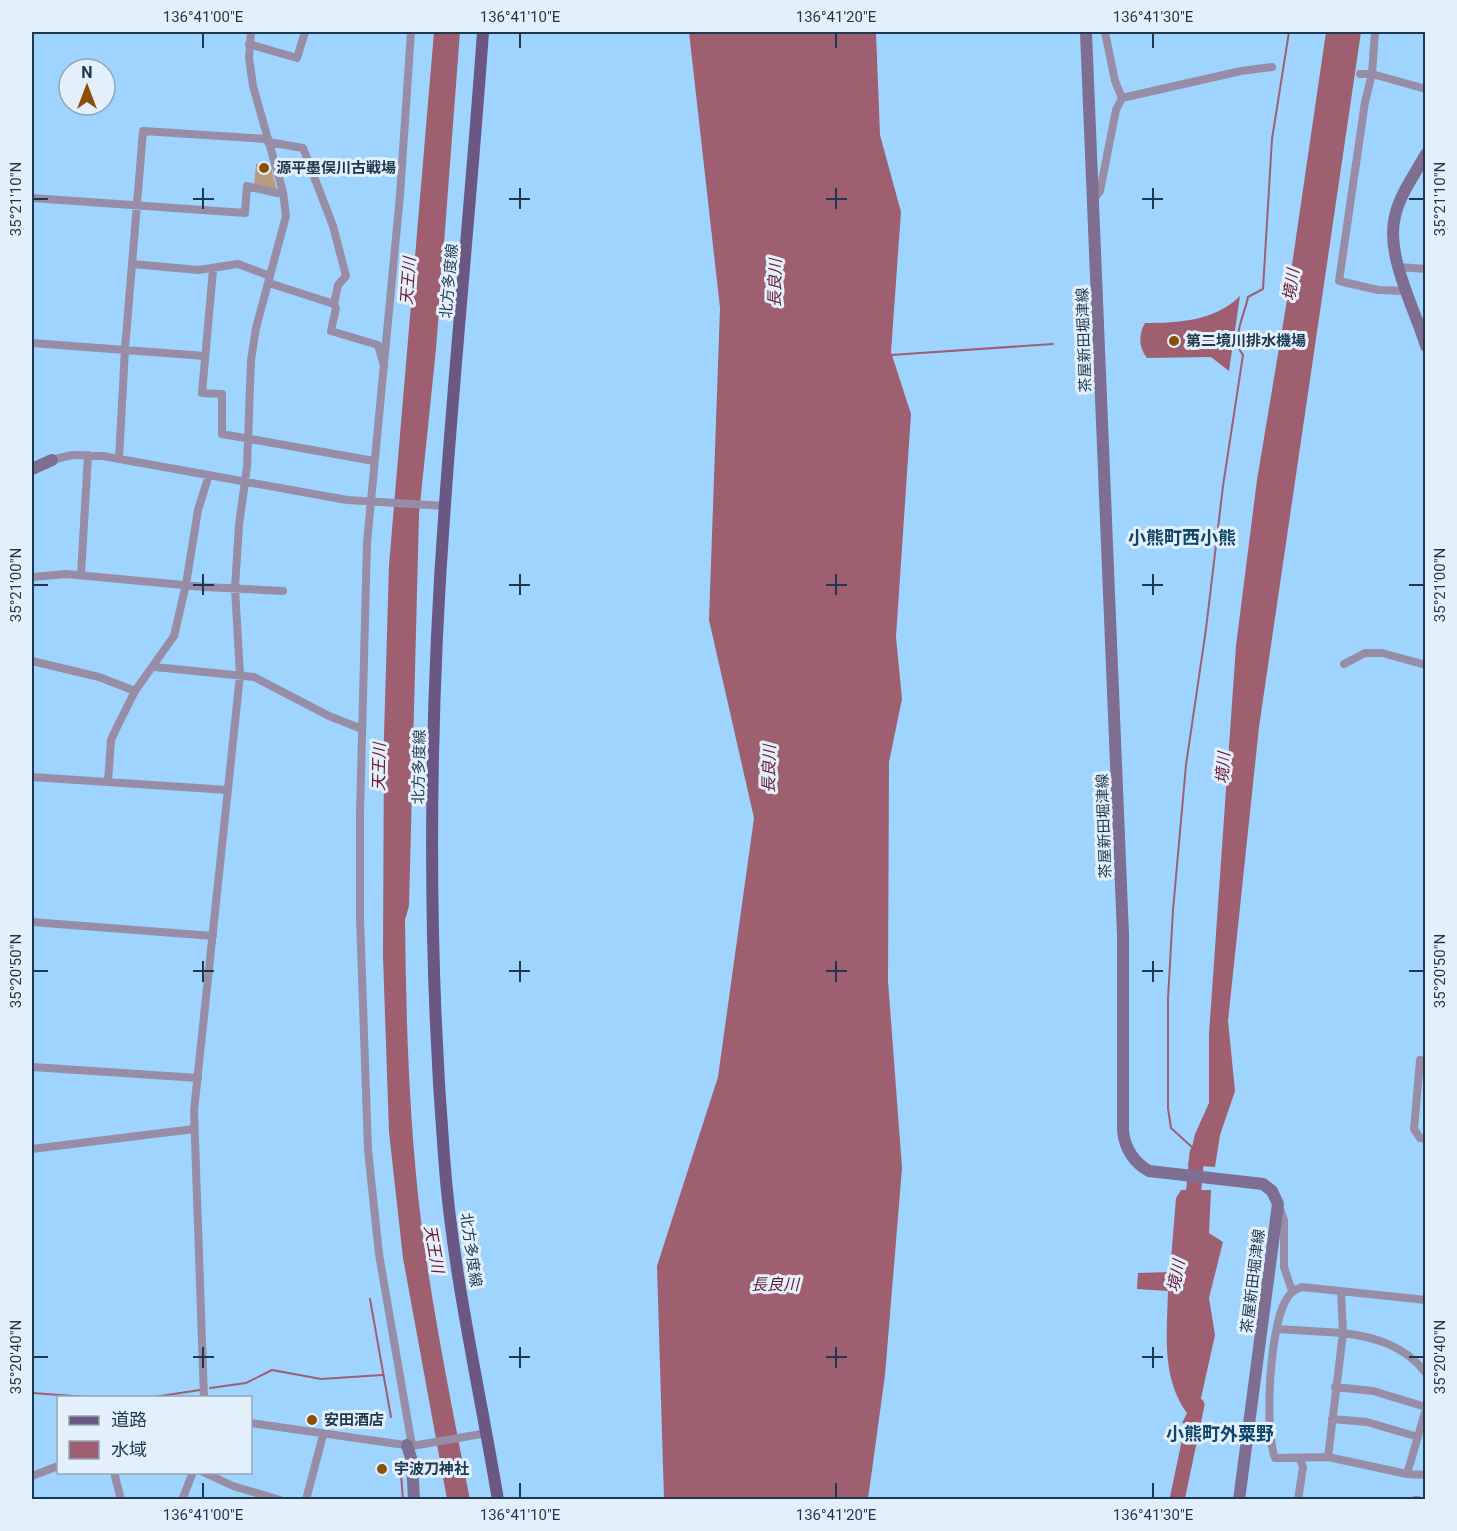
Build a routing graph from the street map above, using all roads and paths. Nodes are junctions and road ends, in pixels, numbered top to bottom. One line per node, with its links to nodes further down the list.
1 (251, 32): 8 (street)
2 (305, 32): 8 (street)
3 (411, 32): 31 (street)
4 (483, 32): 41 (main road, 北方多度線)
5 (1086, 32): 18 (main road, 茶屋新田堀津線)
6 (1105, 32): 13 (street)
7 (1375, 32): 11 (street)
8 (249, 44): 14 (street)
9 (1272, 67): 13 (street)
10 (1360, 74): 11 (street)
11 (1372, 74): 12 (street); 25 (street)
12 (1425, 89)
13 (1122, 98): 18 (street)
14 (267, 141): 16 (street); 19 (street); 26 (street)
15 (1425, 154): 21 (main road)
16 (283, 192): 19 (street); 24 (street)
17 (32, 198): 19 (street)
18 (1093, 200): 65 (main road, 茶屋新田堀津線)
19 (138, 206): 20 (street)
20 (133, 264): 23 (street); 29 (street)
21 (1399, 267): 22 (street); 25 (main road)
22 (1425, 268)
23 (213, 270): 24 (street); 30 (street)
24 (269, 280): 26 (street); 32 (street)
25 (1408, 291): 27 (main road)
26 (334, 304): 31 (street)
27 (1425, 340)
28 (32, 343): 29 (street)
29 (124, 349): 30 (street); 34 (street)
30 (205, 356): 32 (street)
31 (386, 368): 36 (street)
32 (248, 438): 36 (street); 39 (street)
33 (88, 455): 34 (street); 35 (street); 42 (street)
34 (119, 459): 38 (street)
35 (52, 460): 37 (main road)
36 (374, 461): 40 (street)
37 (32, 469)
38 (209, 476): 39 (street); 44 (street)
39 (245, 481): 40 (street); 45 (street)
40 (375, 503): 41 (street); 53 (street)
41 (439, 506): 77 (main road, 北方多度線)
42 (81, 575): 43 (street); 44 (street)
43 (32, 577)
44 (186, 584): 45 (street); 50 (street)
45 (235, 588): 46 (street); 51 (street)
46 (284, 591)
47 (32, 661): 52 (street)
48 (1344, 664): 49 (street)
49 (1425, 665)
50 (154, 667): 51 (street); 52 (street)
51 (240, 675): 53 (street); 56 (street)
52 (135, 691): 55 (street)
53 (363, 729): 80 (street)
54 (32, 777): 55 (street)
55 (108, 782): 56 (street)
56 (228, 790): 58 (street)
57 (32, 922): 58 (street)
58 (213, 936): 61 (street)
59 (1420, 1060): 63 (street)
60 (32, 1067): 61 (street)
61 (198, 1078): 62 (street)
62 (194, 1129): 64 (street); 73 (street)
63 (1425, 1139)
64 (32, 1149)
65 (1278, 1204): 66 (street); 96 (main road, 茶屋新田堀津線)
66 (1292, 1291): 67 (street); 69 (street)
67 (1341, 1291): 68 (street); 70 (street)
68 (1425, 1300)
69 (1277, 1329): 70 (street); 82 (street)
70 (1343, 1333): 71 (street); 72 (street)
71 (1425, 1373)
72 (1335, 1387): 74 (street); 75 (street)
73 (204, 1396)
74 (1425, 1408): 79 (street)
75 (1332, 1419): 79 (street); 81 (street)
76 (252, 1423): 78 (street)
77 (487, 1432): 80 (street); 95 (main road, 北方多度線)
78 (323, 1435): 80 (street); 93 (street)
79 (1418, 1437): 87 (street)
80 (410, 1446): 94 (main road)
81 (1328, 1457): 82 (street); 87 (street)
82 (1300, 1459): 97 (street)
83 (57, 1466): 89 (street)
84 (114, 1474): 90 (street)
85 (193, 1474): 91 (street)
86 (205, 1474): 92 (street)
87 (1407, 1474): 88 (street)
88 (1425, 1475)
89 (32, 1476)
90 (121, 1500)
91 (182, 1500)
92 (280, 1500)
93 (306, 1500)
94 (414, 1500)
95 (498, 1500)
96 (1239, 1500)
97 (1298, 1500)

